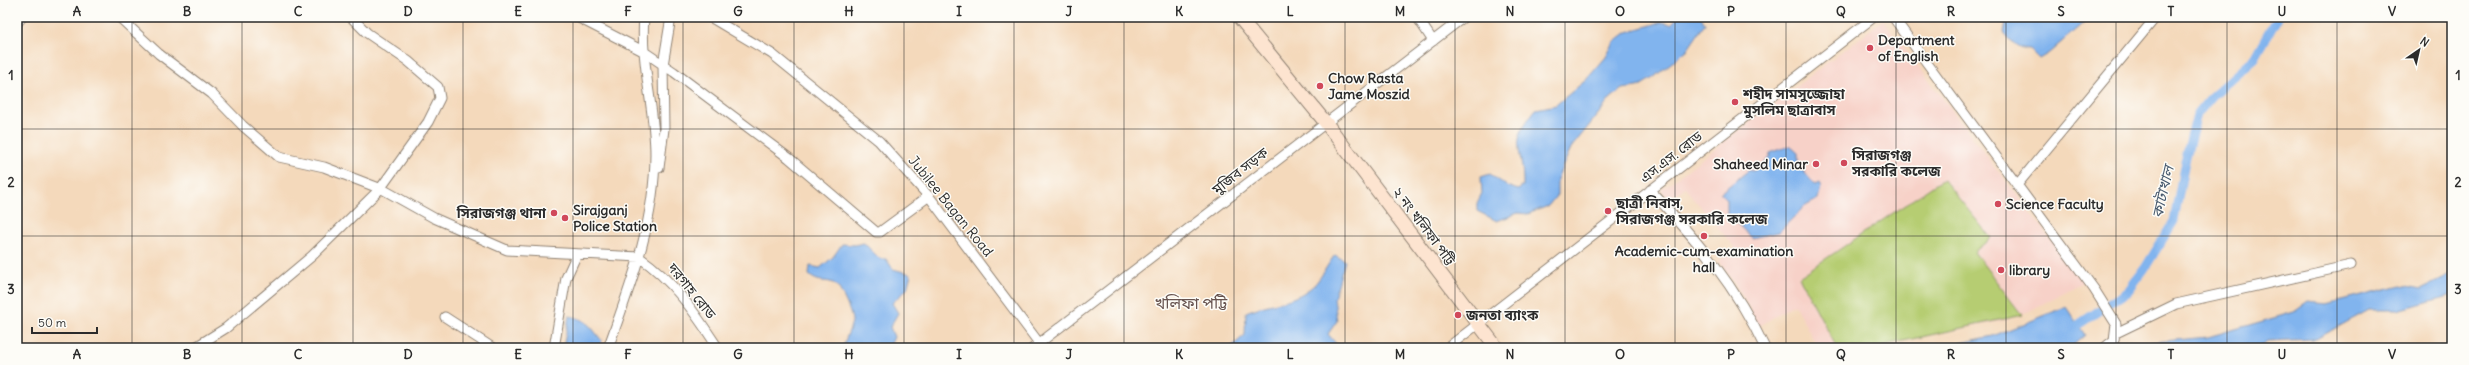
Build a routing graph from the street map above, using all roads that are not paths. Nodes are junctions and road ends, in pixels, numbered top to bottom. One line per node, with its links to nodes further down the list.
1 (22, 17): 14 (street)
2 (119, 17): 21 (street)
3 (351, 17): 21 (street)
4 (577, 17): 16 (street)
5 (644, 17): 16 (street)
6 (671, 17): 17 (street)
7 (710, 17): 23 (street, Jubilee Bagan Road)
8 (1239, 17): 18 (main road, ২ নং খলিফা পট্টি)
9 (1417, 17): 15 (street)
10 (1464, 17): 15 (street, মুজিব সড়ক)
11 (1874, 17): 22 (street, এস.এস. রোড)
12 (1893, 17): 19 (street)
13 (2156, 17): 19 (street)
14 (17, 23)
15 (1433, 41): 18 (street, মুজিব সড়ক)
16 (643, 51): 17 (street); 20 (street)
17 (663, 65): 20 (street); 23 (street)
18 (1326, 123): 28 (main road, ২ নং খলিফা পট্টি); 30 (street, মুজিব সড়ক)
19 (2017, 185): 29 (street)
20 (654, 188): 25 (street)
21 (380, 189): 24 (street); 31 (street)
22 (1650, 190): 28 (street, এস.এস. রোড); 38 (street)
23 (929, 196): 30 (street, Jubilee Bagan Road)
24 (577, 254): 25 (street); 33 (street)
25 (639, 257): 34 (street); 35 (street, দরগাহ রোড)
26 (2351, 266): 29 (street)
27 (445, 317): 32 (street)
28 (1478, 323): 36 (street, এস.এস. রোড); 37 (main road, ২ নং খলিফা পট্টি)
29 (2116, 329): 39 (street)
30 (1038, 346)
31 (194, 348)
32 (493, 348)
33 (554, 348)
34 (608, 348)
35 (718, 348)
36 (1447, 348)
37 (1496, 348)
38 (1765, 348)
39 (2104, 348)

